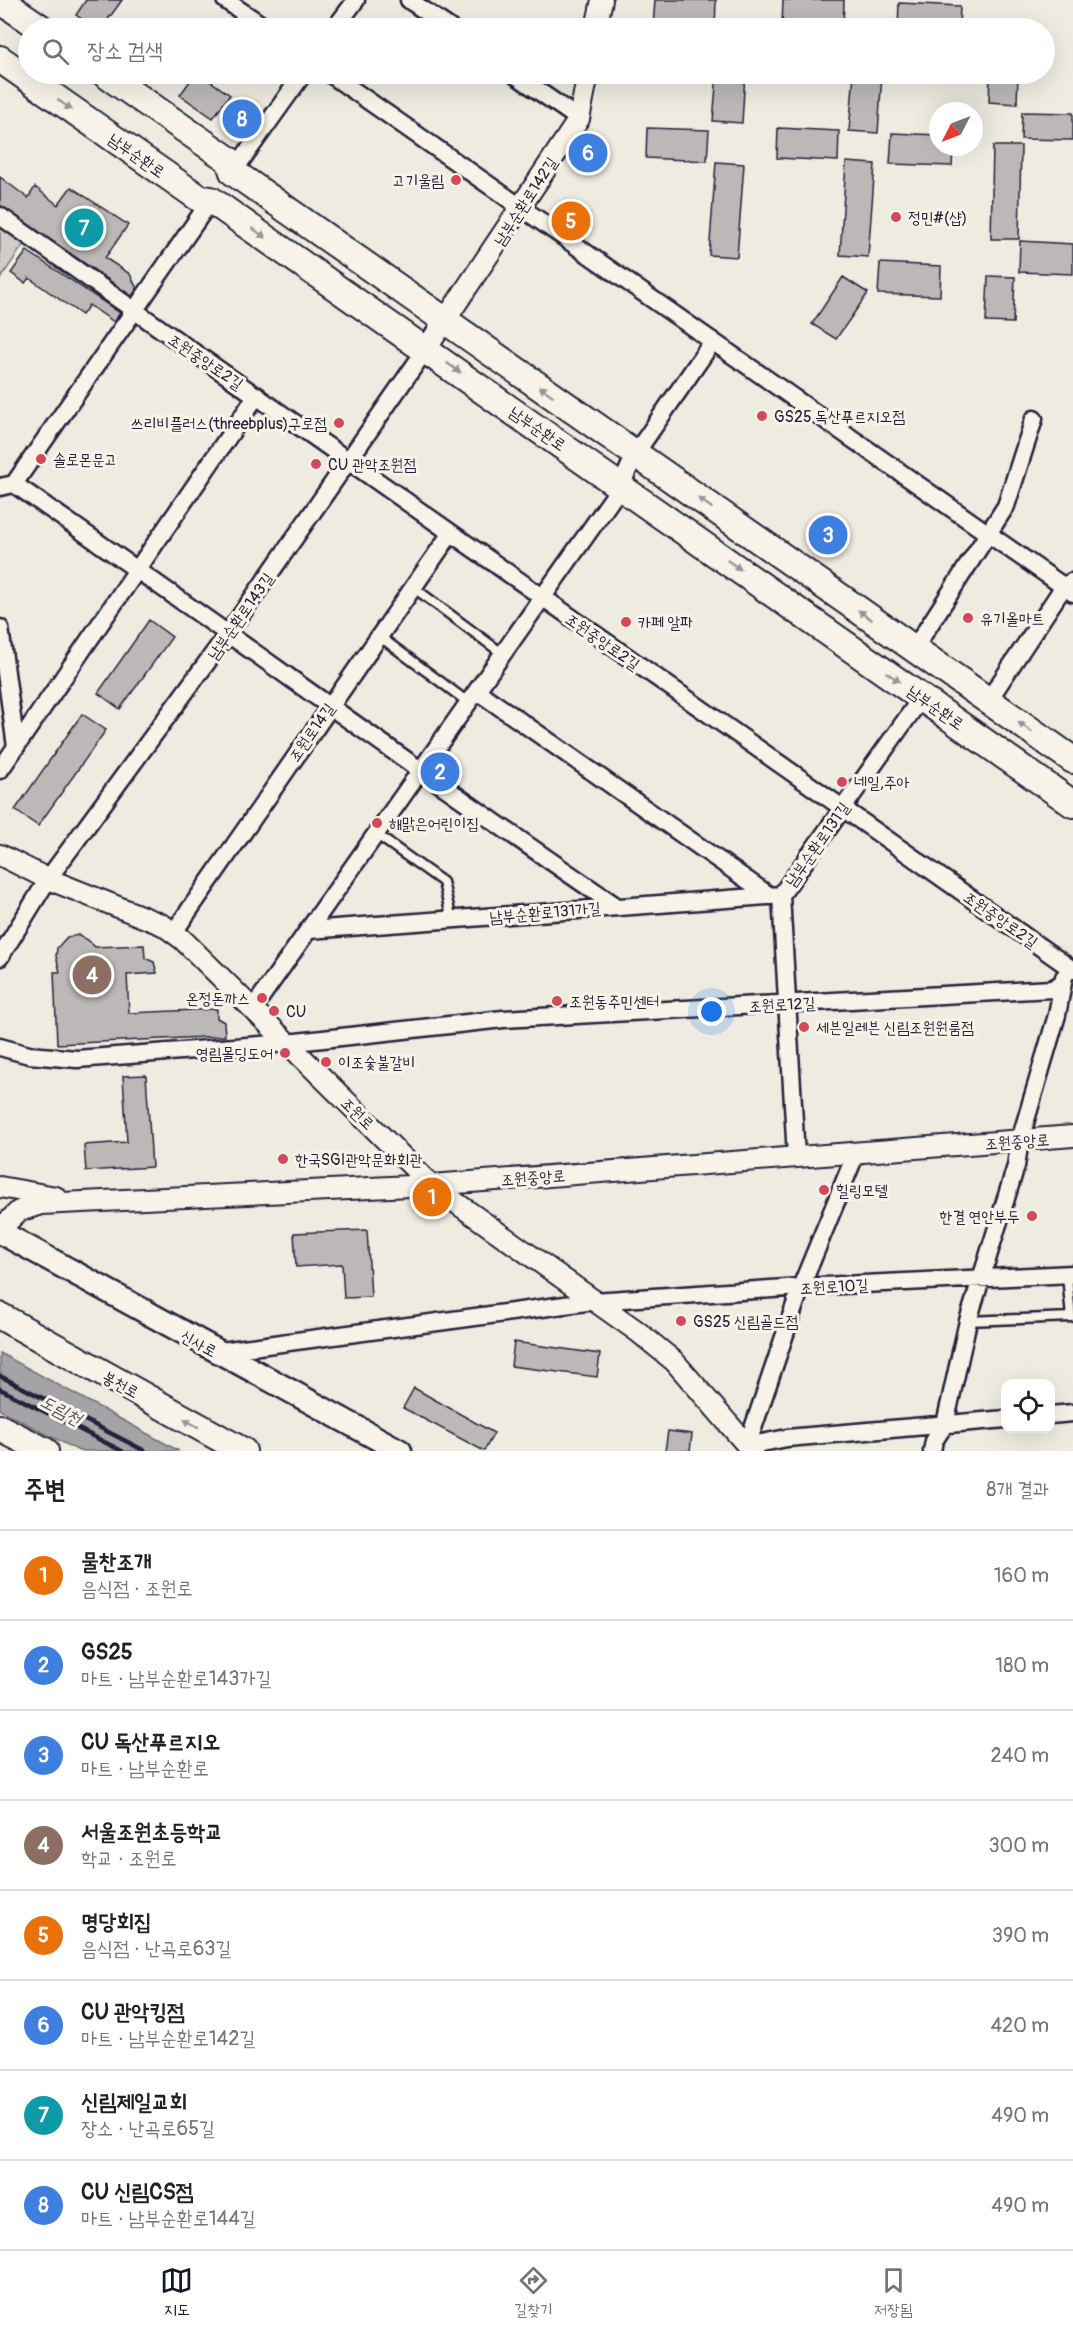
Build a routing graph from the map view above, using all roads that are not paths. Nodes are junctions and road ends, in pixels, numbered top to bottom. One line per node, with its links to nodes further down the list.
1 (0, 0): 6 (main road)
2 (225, 0): 7 (street)
3 (356, 0): 8 (street)
4 (409, 0): 9 (street)
5 (600, 1): 10 (street)
6 (26, 18)
7 (251, 18)
8 (342, 18)
9 (435, 18)
10 (597, 18)
11 (0, 59): 12 (main road, 남부순환로, one-way to 12)
12 (18, 72)
13 (36, 84): 21 (main road, 남부순환로, one-way to 21)
14 (119, 84): 20 (main road, 남부순환로)
15 (296, 84): 20 (street)
16 (344, 84): 22 (street)
17 (528, 84): 19 (street)
18 (586, 84): 19 (street, 남부순환로142길)
19 (579, 119): 22 (street, 남부순환로142길)
20 (233, 172): 25 (main road, 남부순환로)
21 (211, 200): 24 (street); 27 (main road, 남부순환로, one-way to 27)
22 (522, 207): 25 (street, 남부순환로142길); 26 (street)
23 (0, 216): 24 (street, 조원중앙로2길)
24 (133, 312): 28 (street, 조원중앙로2길); 32 (street)
25 (445, 321): 27 (street, 남부순환로142길); 30 (main road, 남부순환로, one-way to 25)
26 (713, 341): 30 (street); 35 (street)
27 (426, 349): 31 (street, 남부순환로143길); 33 (main road, 남부순환로, one-way to 33)
28 (257, 395): 31 (street, 조원중앙로2길); 36 (street)
29 (1034, 419): 35 (street)
30 (635, 454): 33 (street); 43 (main road, 남부순환로, one-way to 30)
31 (348, 460): 34 (street, 조원중앙로2길); 41 (street, 남부순환로143길)
32 (7, 486): 36 (street)
33 (621, 486): 39 (street); 46 (main road, 남부순환로, one-way to 46)
34 (451, 533): 37 (street, 조원로14길); 39 (street, 조원중앙로2길)
35 (990, 535): 38 (street); 43 (street)
36 (138, 569): 41 (street); 49 (street)
37 (413, 587): 42 (street, 조원로14길); 44 (lane)
38 (1070, 587): 47 (street)
39 (542, 599): 44 (street); 54 (street, 조원중앙로2길)
40 (0, 628): 49 (street)
41 (227, 635): 48 (street); 57 (street, 남부순환로143길)
42 (379, 636): 45 (lane); 48 (street, 조원로14길)
43 (914, 649): 47 (main road, 남부순환로)
44 (503, 654): 45 (street)
45 (473, 697): 52 (street); 58 (street)
46 (922, 697): 53 (main road, 남부순환로); 54 (street, 남부순환로131길)
47 (988, 701): 50 (main road, 남부순환로, one-way to 47)
48 (329, 706): 52 (street); 62 (street, 조원로14길)
49 (16, 747): 51 (street)
50 (1073, 760)
51 (0, 770)
52 (420, 772): 55 (street); 59 (street)
53 (1073, 804)
54 (843, 808): 58 (street, 남부순환로131길); 64 (street, 조원중앙로2길)
55 (376, 834): 60 (lane); 61 (street)
56 (0, 855): 57 (street, 조원로)
57 (48, 879): 62 (street, 조원로); 63 (street, 남부순환로143길)
58 (776, 896): 59 (street, 남부순환로131가길); 66 (street, 남부순환로131길)
59 (616, 906): 60 (street, 남부순환로131가길)
60 (452, 920): 61 (street, 남부순환로131가길)
61 (309, 930): 67 (street)
62 (174, 932): 67 (street, 조원로)
63 (0, 957)
64 (1072, 966): 65 (street)
65 (1062, 983): 66 (street, 조원로12길); 71 (street)
66 (785, 1004): 68 (street, 조원로12길); 73 (street, 남부순환로131길)
67 (254, 1007): 68 (street, 조원로)
68 (287, 1043): 69 (street, 조원로12길); 74 (street, 조원로)
69 (0, 1047)
70 (1073, 1136): 71 (street, 조원중앙로)
71 (1020, 1140): 72 (street, 조원중앙로); 79 (street)
72 (855, 1153): 73 (street, 조원중앙로); 80 (street)
73 (796, 1157): 74 (street, 조원중앙로)
74 (431, 1185): 76 (street, 조원중앙로); 81 (street, 조원로)
75 (0, 1187): 76 (street)
76 (80, 1201): 77 (street, 조원중앙로)
77 (0, 1231): 84 (main road, 신사로)
78 (1070, 1275): 79 (street, 조원로10길); 83 (lane)
79 (981, 1279): 80 (street, 조원로10길); 83 (street)
80 (801, 1287): 81 (street, 조원로10길); 90 (street)
81 (594, 1301): 84 (street, 조원로10길); 90 (street, 조원로)
82 (0, 1316): 92 (main road, 봉천로, one-way to 82)
83 (969, 1321): 89 (street)
84 (214, 1352): 93 (main road, 신사로)
85 (1073, 1413): 86 (street)
86 (1055, 1415)
87 (1001, 1420): 89 (street)
88 (0, 1428): 91 (main road)
89 (943, 1430): 90 (street); 94 (street); 95 (street)
90 (750, 1448)
91 (45, 1451)
92 (243, 1451)
93 (399, 1451)
94 (932, 1451)
95 (948, 1451)

